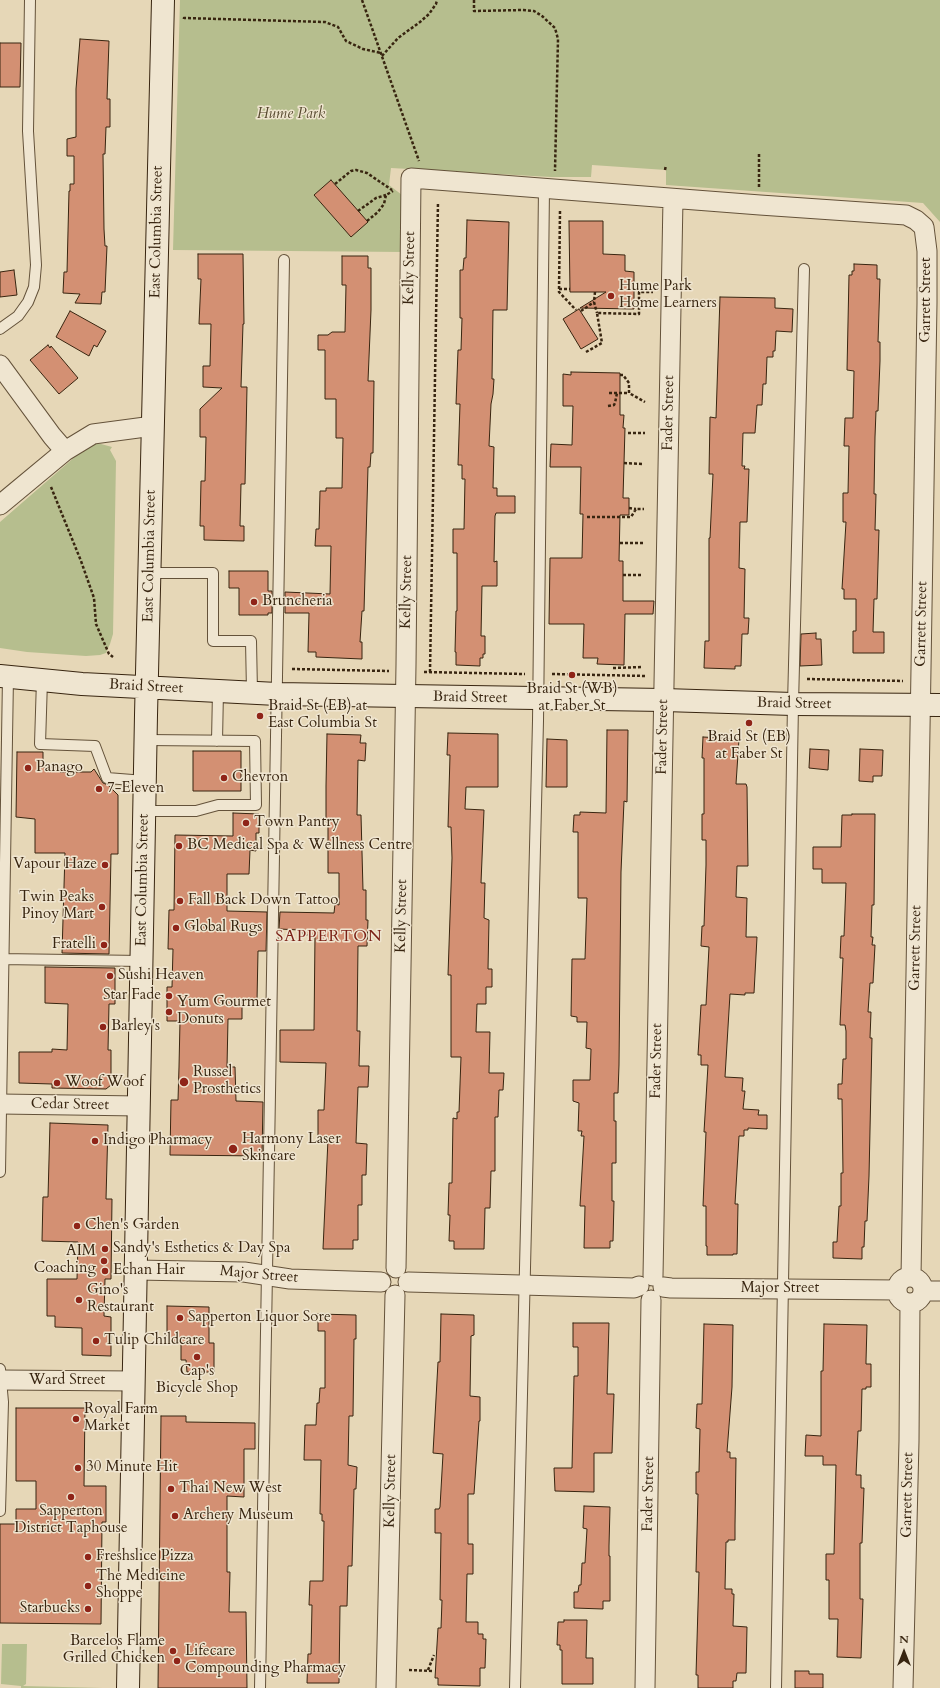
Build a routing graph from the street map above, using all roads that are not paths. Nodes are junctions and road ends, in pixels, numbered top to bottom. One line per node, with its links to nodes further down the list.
1 (30, 0): 7 (lane)
2 (163, 0): 9 (main road, East Columbia Street)
3 (549, 183): 4 (street); 19 (street, Kelly Street); 20 (lane)
4 (673, 199): 21 (street, Fader Street); 23 (street, Garrett Street)
5 (284, 260): 18 (lane)
6 (804, 269): 22 (lane)
7 (0, 329)
8 (0, 365): 10 (street)
9 (153, 426): 10 (street); 12 (main road, East Columbia Street)
10 (65, 451): 11 (street)
11 (0, 504)
12 (149, 573): 15 (main road, East Columbia Street); 17 (lane)
13 (4, 677): 14 (main road, Braid Street); 28 (lane)
14 (42, 680): 15 (main road, Braid Street); 26 (lane)
15 (147, 688): 16 (main road, Braid Street); 24 (main road, East Columbia Street)
16 (218, 690): 17 (main road, Braid Street); 25 (lane)
17 (252, 692): 18 (main road, Braid Street)
18 (277, 694): 19 (main road, Braid Street); 34 (lane)
19 (406, 697): 20 (main road, Braid Street); 35 (street, Kelly Street)
20 (538, 699): 21 (main road, Braid Street); 36 (lane)
21 (664, 700): 22 (main road, Braid Street); 37 (street, Fader Street)
22 (793, 704): 23 (main road, Braid Street); 38 (lane)
23 (930, 705): 39 (street, Garrett Street)
24 (146, 740): 25 (lane); 26 (main road, East Columbia Street)
25 (217, 741): 27 (lane)
26 (145, 781): 27 (main road, East Columbia Street)
27 (144, 811): 29 (main road, East Columbia Street)
28 (2, 959): 29 (lane); 30 (lane)
29 (142, 961): 31 (main road, East Columbia Street)
30 (1, 1104): 31 (street, Cedar Street); 32 (lane)
31 (139, 1106): 33 (main road, East Columbia Street)
32 (0, 1172)
33 (136, 1270): 34 (street, Major Street); 41 (main road, East Columbia Street)
34 (267, 1275): 35 (street, Major Street); 44 (lane)
35 (400, 1282): 36 (street, Major Street); 45 (street, Kelly Street)
36 (524, 1285): 37 (street, Major Street); 46 (lane)
37 (652, 1287): 38 (street, Major Street); 47 (street, Fader Street)
38 (782, 1289): 39 (street, Major Street); 48 (lane)
39 (918, 1294): 49 (street, Garrett Street)
40 (1, 1376): 41 (street, Ward Street); 42 (lane)
41 (134, 1381): 43 (main road, East Columbia Street)
42 (0, 1510)
43 (128, 1688)
44 (260, 1688)
45 (386, 1688)
46 (516, 1688)
47 (645, 1688)
48 (776, 1688)
49 (903, 1688)

